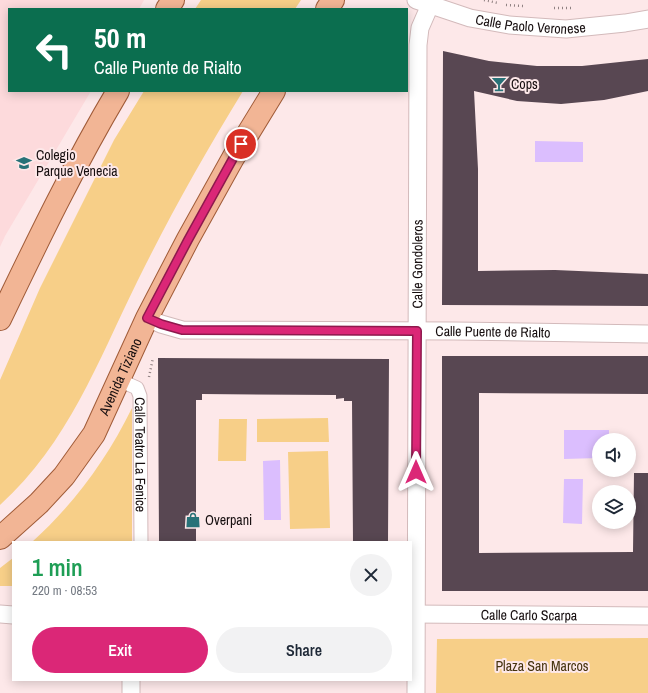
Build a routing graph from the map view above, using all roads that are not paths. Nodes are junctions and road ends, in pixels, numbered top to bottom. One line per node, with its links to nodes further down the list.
1 (423, 2): 2 (street, Calle Paolo Veronese); 7 (street, Calle Gondoleros)
2 (648, 19)
3 (117, 92): 6 (main road)
4 (273, 92): 5 (main road, Avenida Tiziano)
5 (147, 318): 7 (street, Calle Puente de Rialto); 9 (main road, Avenida Tiziano)
6 (0, 319)
7 (417, 331): 8 (street, Calle Puente de Rialto); 14 (street, Calle Gondoleros)
8 (648, 334)
9 (119, 380): 10 (main road, Avenida Tiziano); 11 (street, Calle Teatro La Fenice)
10 (0, 538)
11 (141, 541)
12 (0, 614): 13 (street)
13 (12, 614)
14 (414, 614): 15 (street, Calle Carlo Scarpa); 18 (street, Calle Gondoleros)
15 (648, 616)
16 (132, 681): 17 (street)
17 (132, 693)
18 (416, 693)

